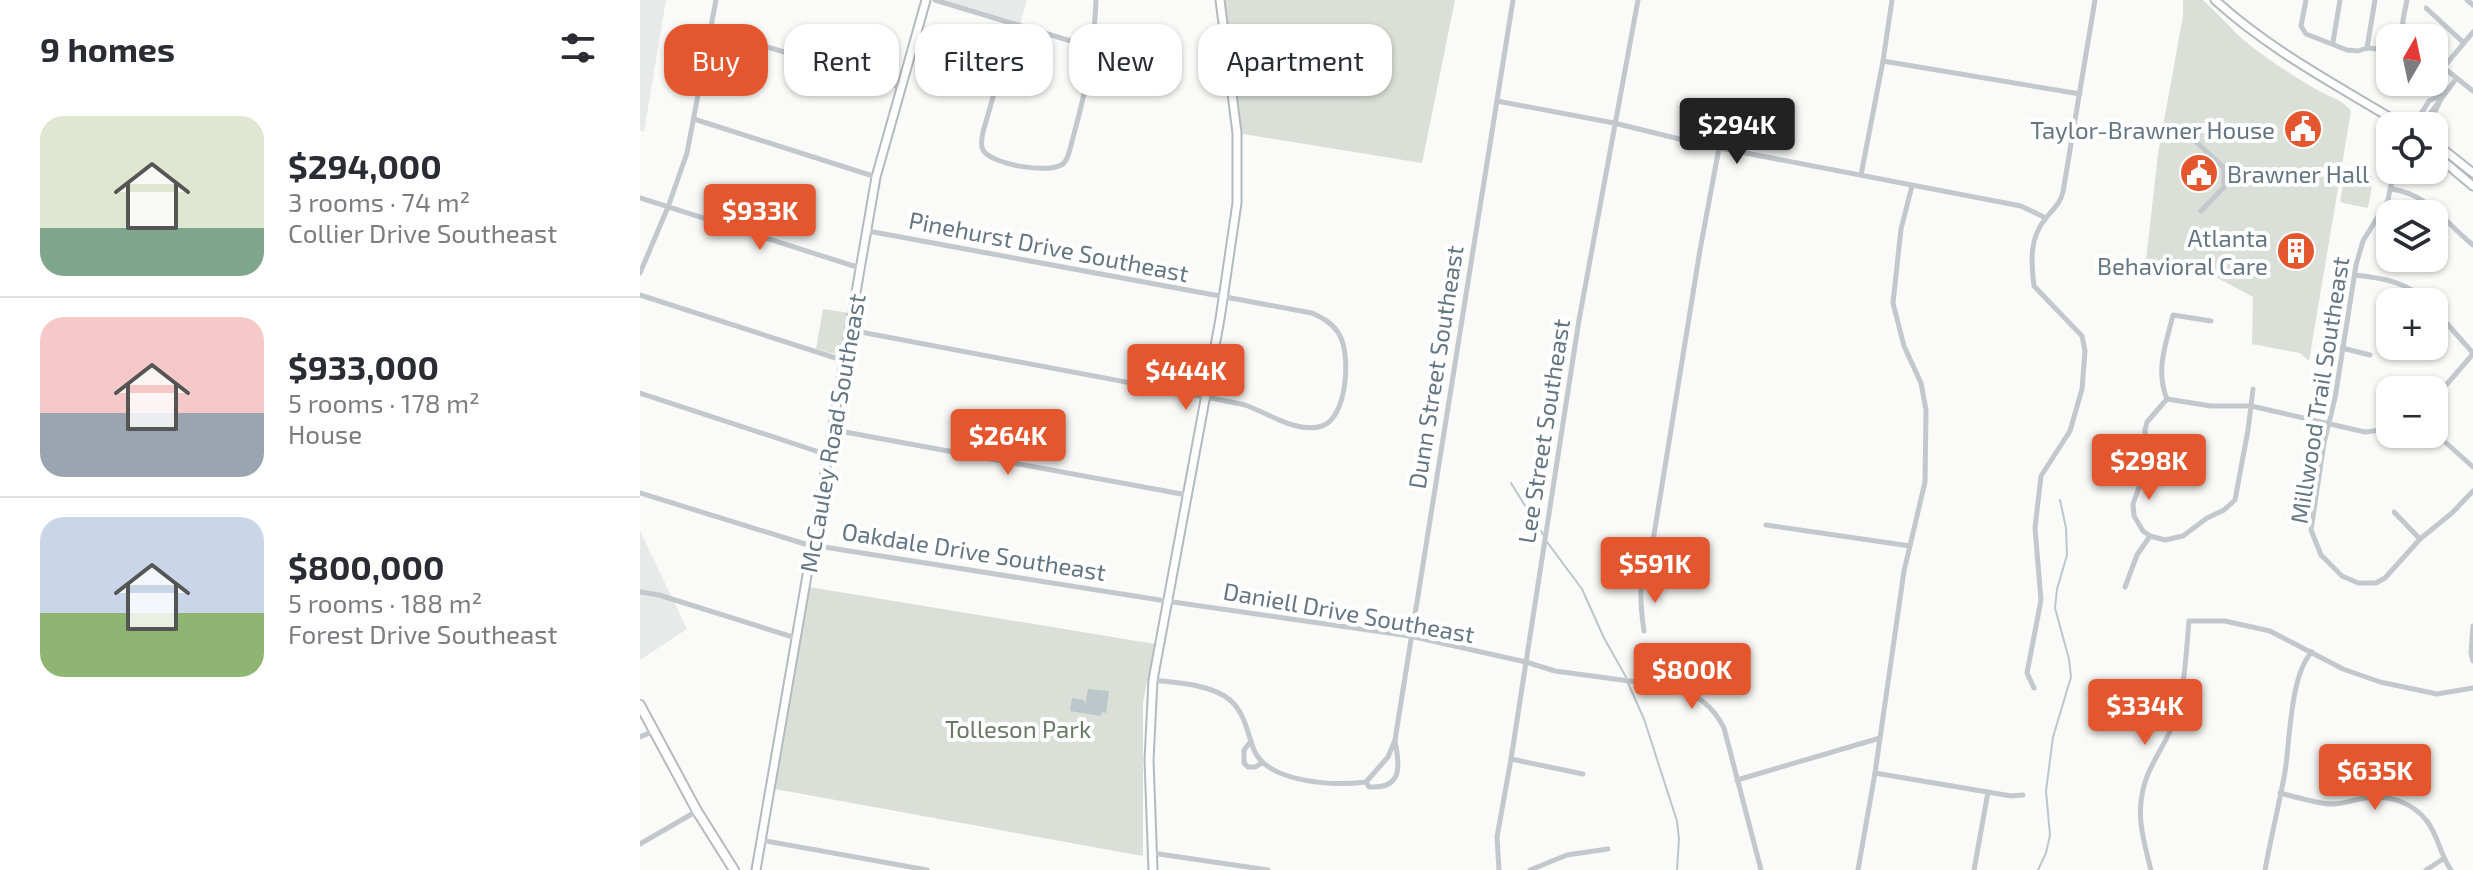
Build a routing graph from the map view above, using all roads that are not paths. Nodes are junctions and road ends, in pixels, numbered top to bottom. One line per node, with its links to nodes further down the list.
1 (716, 0): 18 (street)
2 (926, 0): 32 (street, McCauley Road Southeast)
3 (935, 0): 19 (street)
4 (1096, 0): 20 (street)
5 (1220, 0): 67 (street)
6 (1513, 0): 40 (street, Dunn Street Southeast)
7 (1638, 0): 44 (street, Lee Street Southeast)
8 (1892, 0): 28 (street)
9 (2095, 0): 35 (street)
10 (2215, 0): 41 (street)
11 (2306, 0): 23 (street)
12 (2340, 0): 23 (street)
13 (2375, 0): 26 (street)
14 (2407, 0): 21 (street)
15 (2467, 0): 16 (street)
16 (2473, 5)
17 (2426, 8): 24 (street)
18 (712, 24)
19 (1014, 24)
20 (1095, 24)
21 (2403, 24)
22 (2473, 32): 24 (street)
23 (2333, 43): 26 (street)
24 (2464, 43): 29 (street)
25 (768, 47): 32 (street)
26 (2367, 48): 27 (street)
27 (2376, 49)
28 (1883, 61): 35 (street); 50 (street)
29 (2448, 62)
30 (2448, 72): 31 (street)
31 (2456, 79): 33 (street); 34 (street)
32 (901, 87): 51 (street, McCauley Road Southeast)
33 (2472, 87)
34 (2448, 88)
35 (2080, 94): 59 (street)
36 (698, 96): 43 (street)
37 (994, 96): 38 (street)
38 (1084, 96)
39 (2439, 96): 42 (street)
40 (1497, 101): 44 (street); 103 (street, Dunn Street Southeast)
41 (2380, 112)
42 (2422, 112)
43 (694, 119): 51 (street); 57 (street)
44 (1614, 123): 46 (street); 107 (street, Lee Street Southeast)
45 (2175, 135): 58 (street)
46 (1719, 148): 50 (street); 102 (street)
47 (2448, 153): 49 (street)
48 (2448, 165): 54 (street)
49 (2473, 173)
50 (1861, 175): 53 (street)
51 (876, 177): 60 (street, McCauley Road Southeast)
52 (2391, 184): 55 (street, Millwood Trail Southeast)
53 (1912, 186): 59 (street); 95 (street)
54 (2473, 186)
55 (2391, 189): 61 (street); 64 (street, Millwood Trail Southeast)
56 (640, 198): 57 (street)
57 (668, 207): 62 (street); 63 (street)
58 (2201, 211)
59 (2046, 218): 109 (street)
60 (868, 231): 62 (street, McCauley Road Southeast); 67 (street, Pinehurst Drive Southeast)
61 (2473, 245)
62 (861, 268): 70 (street, McCauley Road Southeast)
63 (640, 273)
64 (2355, 275): 65 (street); 71 (street, Millwood Trail Southeast)
65 (2407, 288)
66 (640, 295): 74 (street)
67 (1223, 297): 78 (street); 78 (street, Pinehurst Drive Southeast)
68 (2211, 321): 79 (street)
69 (2448, 325): 72 (street)
70 (850, 330): 74 (street, McCauley Road Southeast); 78 (street, Pinehurst Drive Southeast)
71 (2342, 348): 73 (street); 81 (street, Millwood Trail Southeast)
72 (2473, 354): 75 (street)
73 (2370, 355)
74 (845, 361): 82 (street, McCauley Road Southeast)
75 (2448, 383)
76 (2253, 389): 80 (street)
77 (640, 393): 85 (street)
78 (1205, 397): 89 (street)
79 (2167, 399): 80 (street); 92 (street)
80 (2251, 406): 81 (street); 92 (street)
81 (2329, 424): 83 (street); 96 (street, Millwood Trail Southeast)
82 (834, 430): 85 (street, McCauley Road Southeast); 89 (street)
83 (2376, 431)
84 (2448, 445): 86 (street)
85 (828, 455): 94 (street, McCauley Road Southeast)
86 (2473, 467)
87 (2473, 491): 93 (street)
88 (640, 493): 94 (street, Oakdale Drive Southeast)
89 (1187, 495): 100 (street)
90 (2394, 512): 93 (street)
91 (1766, 525): 95 (street)
92 (2150, 536): 97 (street)
93 (2420, 539): 96 (street)
94 (812, 544): 100 (street, Oakdale Drive Southeast); 104 (street, McCauley Road Southeast)
95 (1910, 546): 114 (street)
96 (2367, 585): 99 (street)
97 (2125, 587)
98 (640, 592): 104 (street)
99 (2367, 594)
100 (1166, 601): 103 (street, Daniell Drive Southeast); 108 (street)
101 (2473, 626): 106 (street)
102 (1644, 631)
103 (1410, 636): 107 (street, Daniell Drive Southeast); 115 (street, Dunn Street Southeast)
104 (796, 638): 127 (street, McCauley Road Southeast)
105 (2312, 652): 110 (street); 124 (street); 142 (street)
106 (2473, 661)
107 (1526, 662): 117 (street, Lee Street Southeast); 121 (street, Daniell Drive Southeast)
108 (1153, 680): 116 (street); 130 (street)
109 (2034, 688)
110 (2473, 688)
111 (640, 705): 112 (main road)
112 (654, 730): 113 (street); 126 (main road)
113 (640, 737)
114 (1880, 738): 119 (street); 121 (street)
115 (1395, 740): 122 (street, Dunn Street Southeast); 122 (street, Dunn Street Southeast)
116 (1251, 741): 118 (street); 118 (street)
117 (1511, 759): 120 (street); 137 (street, Lee Street Southeast)
118 (1262, 763): 122 (street, Dunn Street Southeast)
119 (1875, 773): 123 (street); 140 (street)
120 (1583, 774)
121 (1737, 780): 139 (street, Daniell Drive Southeast)
122 (1366, 782)
123 (1988, 792): 125 (street); 141 (street)
124 (2280, 793): 131 (street); 143 (street)
125 (2023, 795)
126 (697, 811): 128 (street); 132 (main road)
127 (761, 840): 133 (street, McCauley Road Southeast); 134 (street)
128 (640, 844)
129 (1608, 849): 138 (street)
130 (1152, 853): 135 (street); 136 (street)
131 (2443, 859): 144 (street); 145 (street)
132 (734, 870)
133 (756, 870)
134 (927, 870)
135 (1153, 870)
136 (1268, 870)
137 (1499, 870)
138 (1530, 870)
139 (1761, 870)
140 (1858, 870)
141 (1974, 870)
142 (2151, 870)
143 (2265, 870)
144 (2426, 870)
145 (2451, 870)

